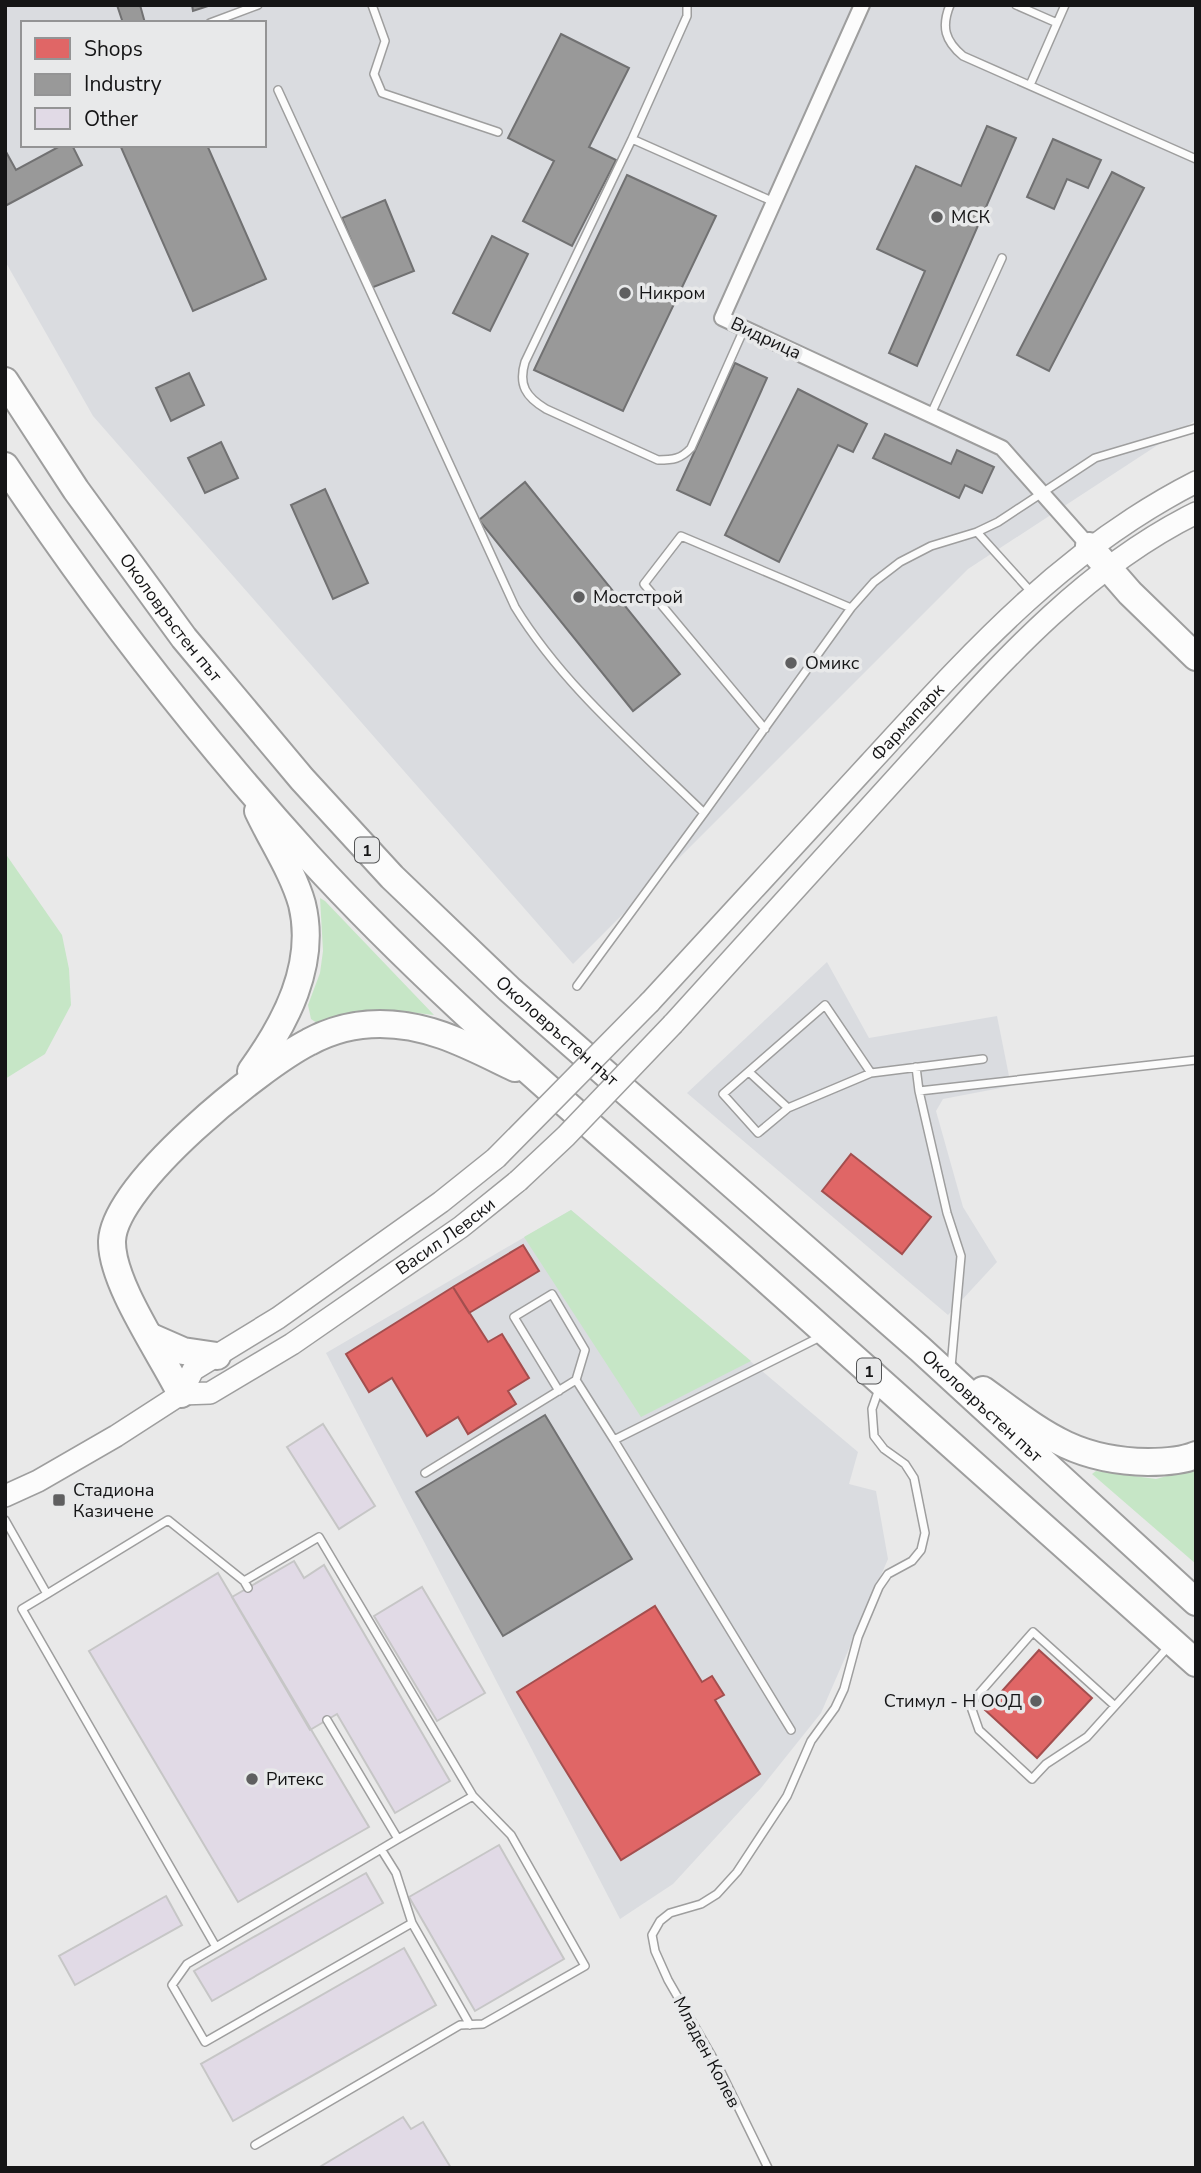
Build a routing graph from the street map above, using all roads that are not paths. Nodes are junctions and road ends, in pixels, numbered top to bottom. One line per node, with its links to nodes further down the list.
1 (258, 5): 8 (lane)
2 (372, 5): 12 (lane)
3 (687, 5): 13 (lane)
4 (862, 5): 15 (street, Видрица)
5 (950, 5): 10 (lane)
6 (1016, 5): 9 (lane)
7 (1065, 5): 9 (lane)
8 (215, 21)
9 (1057, 23): 10 (lane)
10 (1030, 85): 14 (lane)
11 (278, 90): 33 (lane)
12 (498, 132)
13 (632, 139): 15 (lane); 17 (lane)
14 (1196, 159)
15 (774, 202): 17 (street, Видрица)
16 (1002, 258): 19 (lane)
17 (744, 328): 19 (street, Видрица)
18 (5, 381): 48 (highway, Околовръстен път / 1)
19 (930, 415): 23 (street, Видрица)
20 (1196, 428): 23 (lane)
21 (5, 466): 32 (highway, 1)
22 (1196, 482): 26 (street, Фармапарк)
23 (1042, 492): 25 (lane); 26 (street, Видрица)
24 (1192, 518): 27 (street, Фармапарк)
25 (977, 532): 28 (lane); 29 (lane)
26 (1089, 547): 27 (highway); 28 (street, Фармапарк)
27 (1107, 568): 30 (highway); 36 (street, Фармапарк)
28 (1033, 594): 35 (street, Фармапарк)
29 (851, 608): 31 (lane); 31 (lane)
30 (1196, 657)
31 (765, 729): 33 (lane)
32 (245, 783): 42 (highway, 1); 43 (highway)
33 (704, 813): 34 (lane)
34 (577, 986)
35 (650, 1002): 49 (street, Васил Левски, bridge)
36 (673, 1024): 54 (street, Васил Левски, bridge)
37 (983, 1059): 39 (lane)
38 (1196, 1060): 44 (lane)
39 (916, 1067): 41 (lane); 44 (lane)
40 (749, 1072): 41 (lane); 45 (lane); 45 (lane)
41 (871, 1073): 45 (lane)
42 (541, 1081): 43 (highway); 46 (highway, 1)
43 (237, 1089): 47 (highway)
44 (919, 1091): 50 (lane)
45 (788, 1108)
46 (828, 1334): 52 (highway, 1); 55 (lane)
47 (151, 1337): 49 (highway); 54 (highway)
48 (920, 1349): 50 (highway); 61 (highway, Околовръстен път / 1)
49 (217, 1356): 54 (street, Васил Левски)
50 (951, 1367): 56 (highway)
51 (576, 1380): 53 (lane); 53 (lane); 55 (lane)
52 (881, 1382): 62 (highway, 1); 74 (lane, Младен Колев)
53 (559, 1391): 57 (lane)
54 (181, 1394): 58 (street, Васил Левски)
55 (614, 1440): 66 (lane)
56 (1196, 1455)
57 (425, 1473)
58 (5, 1496)
59 (5, 1520): 60 (lane)
60 (47, 1594): 67 (lane); 71 (lane)
61 (1196, 1602)
62 (1172, 1642): 63 (highway, 1); 64 (lane)
63 (1196, 1663)
64 (1115, 1706): 64 (lane)
65 (327, 1720): 68 (lane)
66 (791, 1730)
67 (473, 1796): 68 (lane); 72 (lane)
68 (398, 1839): 69 (lane)
69 (381, 1849): 70 (lane); 71 (lane)
70 (412, 1923): 71 (lane); 72 (lane)
71 (216, 1947)
72 (470, 2025): 73 (lane)
73 (255, 2145)
74 (768, 2168)

